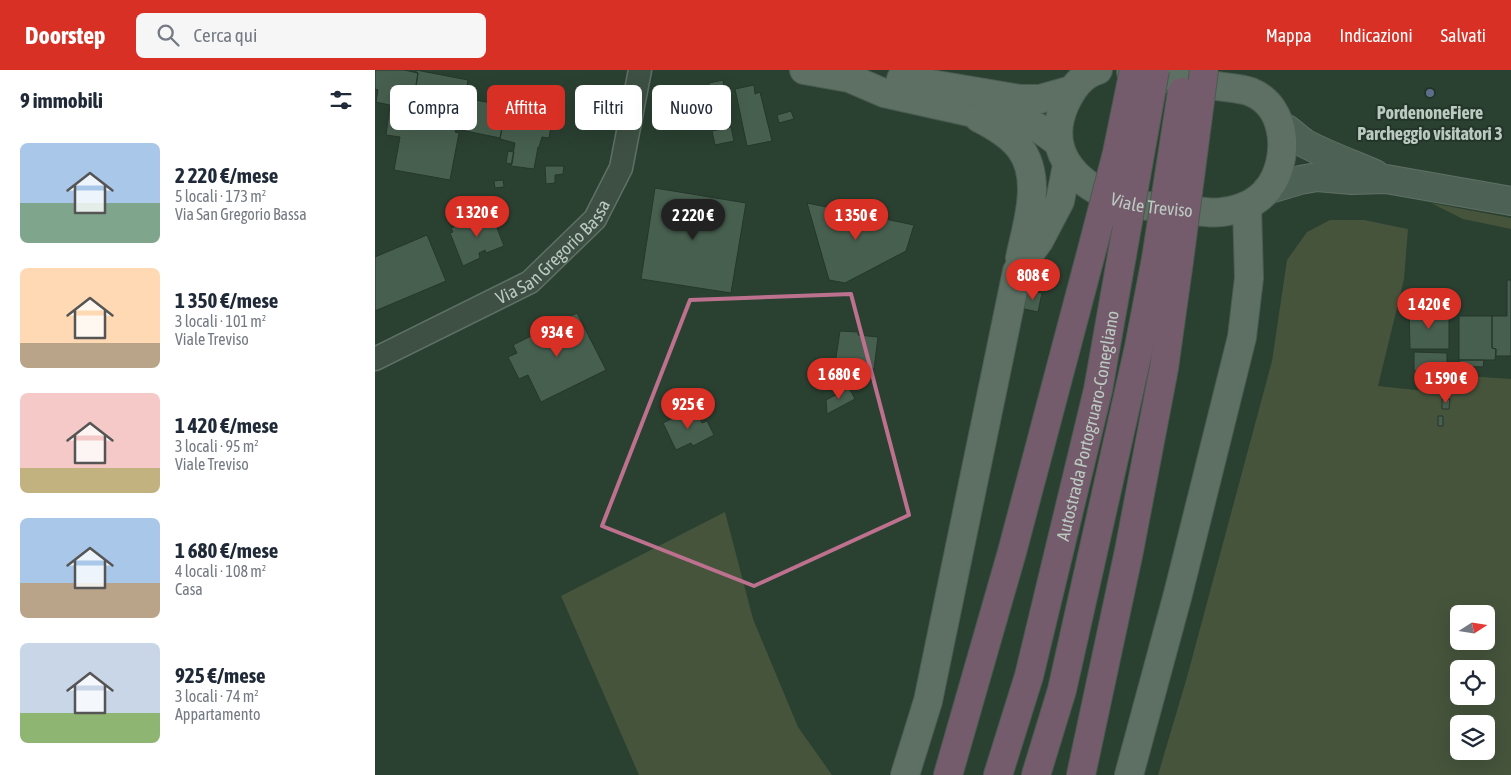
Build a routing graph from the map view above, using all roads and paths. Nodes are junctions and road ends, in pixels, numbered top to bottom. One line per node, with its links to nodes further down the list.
1 (639, 70): 19 (street, Via San Gregorio Bassa)
2 (804, 70): 9 (main road, Viale Treviso)
3 (1098, 70): 10 (main road, Viale Treviso)
4 (1120, 70): 12 (main road, Viale Treviso)
5 (1134, 70): 21 (highway, bridge)
6 (1155, 70): 22 (highway, Autostrada Portogruaro-Conegliano, bridge)
7 (1186, 70): 17 (highway, Autostrada Portogruaro-Conegliano, bridge)
8 (1204, 70): 17 (highway, bridge)
9 (849, 78): 10 (main road, Viale Treviso); 11 (main road, Viale Treviso)
10 (1071, 90): 13 (main road, Viale Treviso)
11 (965, 110): 13 (main road, Viale Treviso); 18 (main road)
12 (1281, 126): 14 (main road, Viale Treviso); 15 (main road, Viale Treviso)
13 (1062, 153): 15 (main road, Viale Treviso); 18 (main road)
14 (1386, 179): 15 (main road, Viale Treviso); 16 (main road, Viale Treviso)
15 (1257, 198): 25 (main road)
16 (1511, 201)
17 (1167, 260): 23 (highway, Autostrada Portogruaro-Conegliano); 24 (highway)
18 (1017, 271): 20 (main road)
19 (375, 359)
20 (905, 775)
21 (948, 775)
22 (998, 775)
23 (1036, 775)
24 (1081, 775)
25 (1129, 775)

